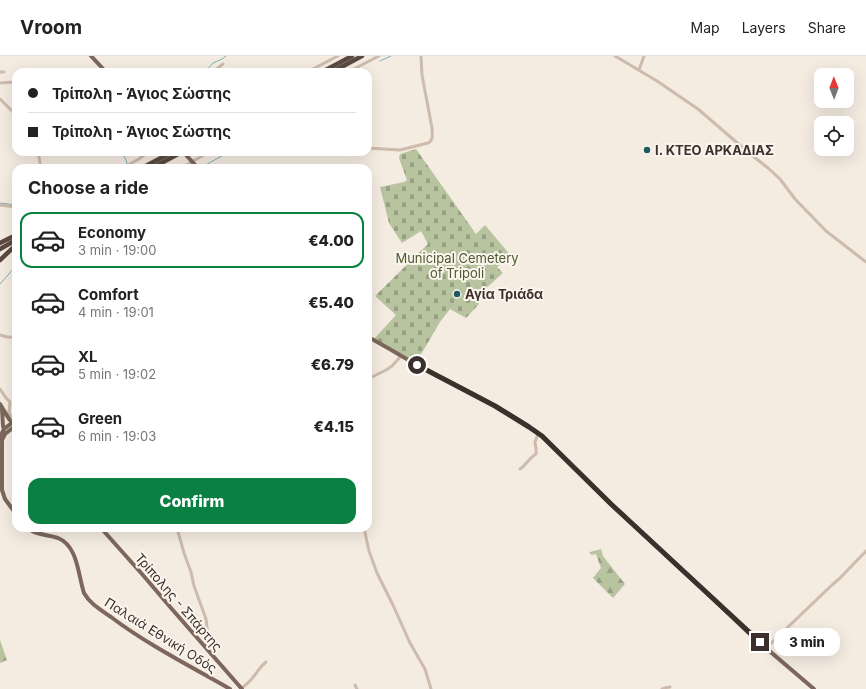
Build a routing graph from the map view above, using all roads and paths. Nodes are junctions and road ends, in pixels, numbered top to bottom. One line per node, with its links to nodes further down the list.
1 (91, 56): 10 (main road)
2 (338, 56): 12 (street)
3 (352, 56): 13 (highway)
4 (362, 56): 14 (highway)
5 (379, 56): 15 (street)
6 (421, 56): 21 (street)
7 (615, 56): 16 (street)
8 (644, 56): 16 (street)
9 (223, 64): 11 (street)
10 (102, 68)
11 (218, 68)
12 (315, 68)
13 (330, 68)
14 (340, 68)
15 (356, 68)
16 (639, 70): 41 (street)
17 (12, 82): 18 (street)
18 (0, 83)
19 (0, 99): 20 (street)
20 (12, 111)
21 (372, 148)
22 (142, 156): 28 (street)
23 (164, 156): 29 (highway)
24 (178, 156): 30 (highway)
25 (187, 156): 27 (main road)
26 (201, 156): 27 (street)
27 (192, 161): 31 (street); 32 (main road)
28 (129, 164)
29 (150, 164)
30 (161, 164)
31 (187, 164)
32 (195, 164)
33 (0, 205): 34 (street)
34 (12, 206)
35 (12, 237): 37 (highway)
36 (12, 242): 39 (highway)
37 (0, 243)
38 (12, 248): 40 (highway)
39 (0, 249)
40 (0, 260)
41 (866, 262)
42 (0, 336): 43 (street)
43 (12, 337)
44 (372, 338): 45 (main road)
45 (401, 356): 46 (street); 57 (main road)
46 (372, 377)
47 (0, 389): 50 (street)
48 (0, 400): 49 (main road)
49 (2, 406): 50 (street); 51 (main road); 52 (main road); 53 (main road)
50 (10, 406): 51 (street)
51 (11, 417)
52 (1, 419): 55 (main road)
53 (12, 422)
54 (12, 426): 55 (main road)
55 (4, 429): 56 (main road); 58 (main road)
56 (10, 430): 58 (main road)
57 (538, 434): 59 (street); 68 (main road)
58 (2, 442): 60 (main road)
59 (520, 469)
60 (1, 491): 61 (main road)
61 (12, 509)
62 (34, 532): 72 (main road, Παλαιά Εθνική Οδός)
63 (104, 532): 67 (main road, Τρίπολης - Σπάρτης)
64 (178, 532): 67 (street)
65 (365, 532): 75 (street)
66 (866, 551): 68 (street)
67 (206, 648): 73 (main road, Τρίπολης - Σπάρτης)
68 (766, 648): 77 (main road)
69 (266, 662): 73 (street)
70 (355, 685): 74 (street)
71 (670, 687): 76 (street)
72 (230, 689)
73 (242, 689)
74 (357, 689)
75 (431, 689)
76 (662, 689)
77 (814, 689)

